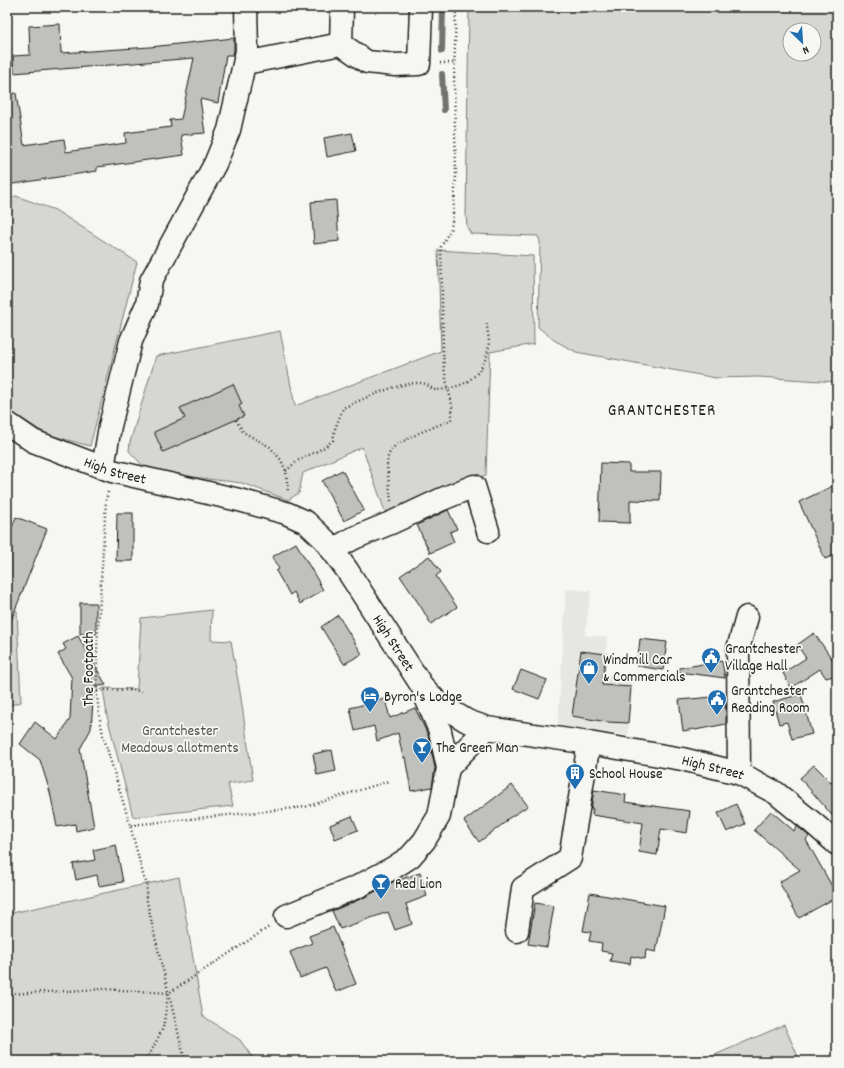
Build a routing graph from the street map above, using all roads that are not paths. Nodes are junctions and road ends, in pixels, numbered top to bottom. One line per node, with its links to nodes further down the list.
1 (246, 7): 5 (street)
2 (342, 7): 4 (street)
3 (421, 7): 4 (street)
4 (342, 44): 5 (street)
5 (245, 63): 7 (street)
6 (7, 423): 7 (street, High Street)
7 (108, 470): 9 (street, High Street)
8 (494, 530): 9 (street)
9 (332, 550): 11 (street, High Street)
10 (747, 617): 15 (street)
11 (422, 686): 12 (street, High Street); 14 (street)
12 (487, 728): 13 (street, High Street); 14 (street)
13 (590, 743): 15 (street, High Street); 18 (street)
14 (448, 768): 17 (street)
15 (739, 773): 16 (street, High Street)
16 (837, 844)
17 (286, 916)
18 (517, 931)

